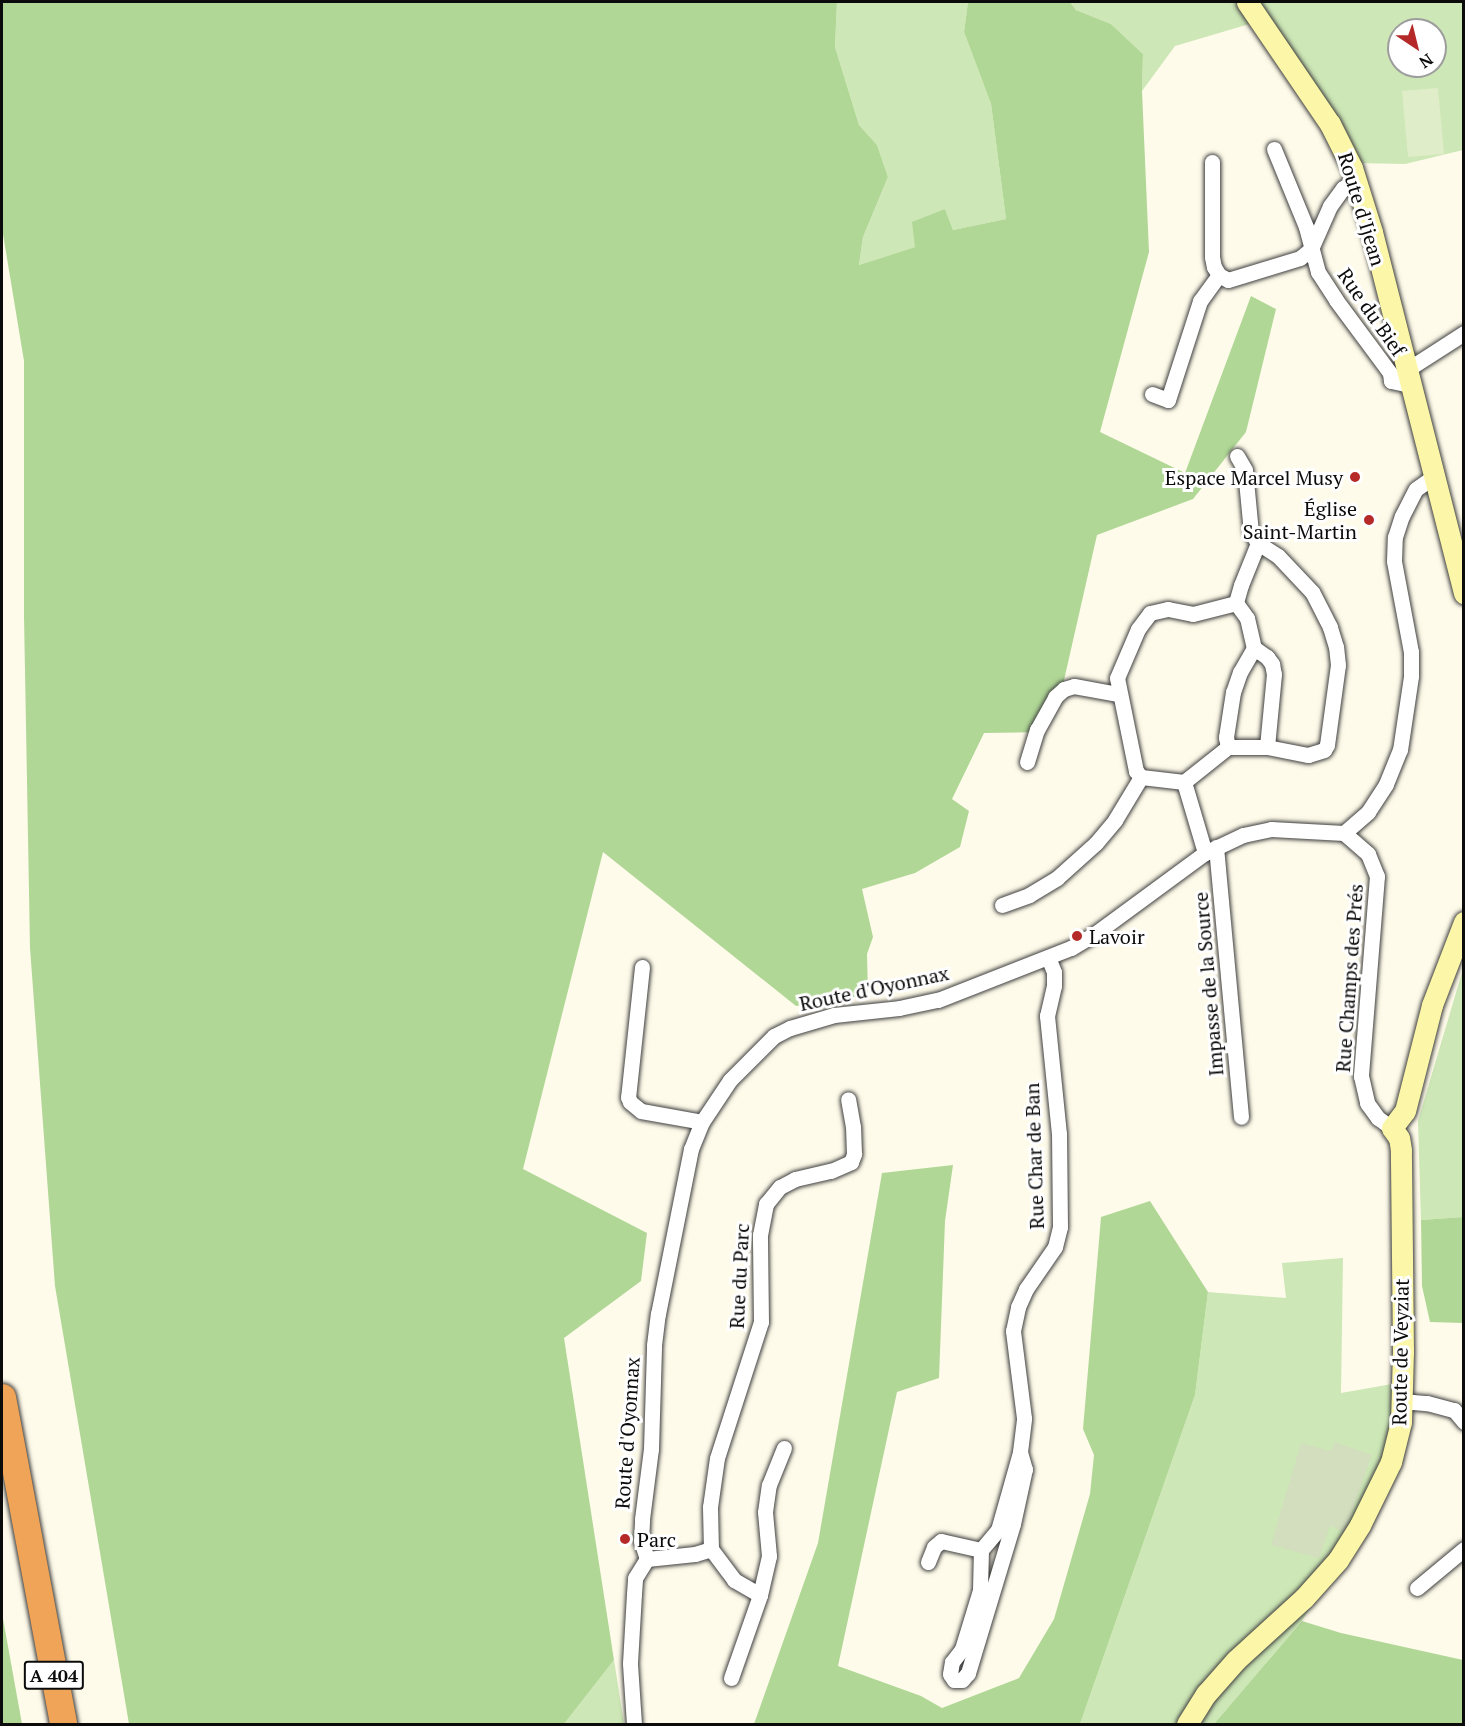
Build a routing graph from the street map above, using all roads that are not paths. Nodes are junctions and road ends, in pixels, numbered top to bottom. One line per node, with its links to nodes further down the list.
1 (1246, 2): 4 (street, Route d'Ijean)
2 (1274, 149): 5 (street, Rue du Bief)
3 (1212, 162): 6 (street)
4 (1356, 180): 5 (street); 8 (street, Route d'Ijean)
5 (1311, 249): 6 (street); 8 (street, Rue du Bief)
6 (1219, 275): 9 (street)
7 (1464, 333): 8 (street)
8 (1408, 378): 11 (street)
9 (1152, 394)
10 (1237, 456): 12 (street)
11 (1432, 477): 13 (street); 22 (street)
12 (1258, 543): 14 (street); 18 (street)
13 (1464, 593)
14 (1236, 603): 15 (street); 16 (street)
15 (1254, 648): 17 (street); 18 (street)
16 (1118, 694): 19 (street); 20 (street)
17 (1228, 747): 18 (street); 21 (street)
18 (1267, 747)
19 (1027, 762)
20 (1141, 777): 21 (street); 24 (street)
21 (1184, 782): 23 (street, Impasse de la Source)
22 (1344, 833): 23 (street, Route d'Oyonnax); 31 (street, Rue Champs des Prés)
23 (1211, 850): 26 (street, Route d'Oyonnax); 29 (street, Impasse de la Source)
24 (1002, 905)
25 (1464, 922): 31 (street)
26 (1048, 957): 30 (street, Route d'Oyonnax); 36 (street, Rue Char de Ban)
27 (642, 967): 30 (street)
28 (848, 1099): 38 (street, Rue du Parc)
29 (1241, 1117)
30 (702, 1122): 41 (street, Route d'Oyonnax)
31 (1392, 1128): 33 (street, Route de Veyziat)
32 (2, 1397): 47 (highway, A 404)
33 (1402, 1401): 34 (street); 49 (street, Route de Veyziat)
34 (1464, 1422)
35 (784, 1448): 44 (street)
36 (1020, 1452): 40 (street, Rue Char de Ban); 40 (street, Rue Char de Ban)
37 (2, 1498): 46 (highway, A 404)
38 (711, 1549): 41 (street); 44 (street)
39 (1464, 1549): 43 (street)
40 (981, 1550): 42 (street)
41 (647, 1559): 48 (street)
42 (928, 1562)
43 (1417, 1588)
44 (760, 1595): 45 (street)
45 (731, 1678)
46 (46, 1725)
47 (63, 1725)
48 (634, 1725)
49 (1187, 1725)

